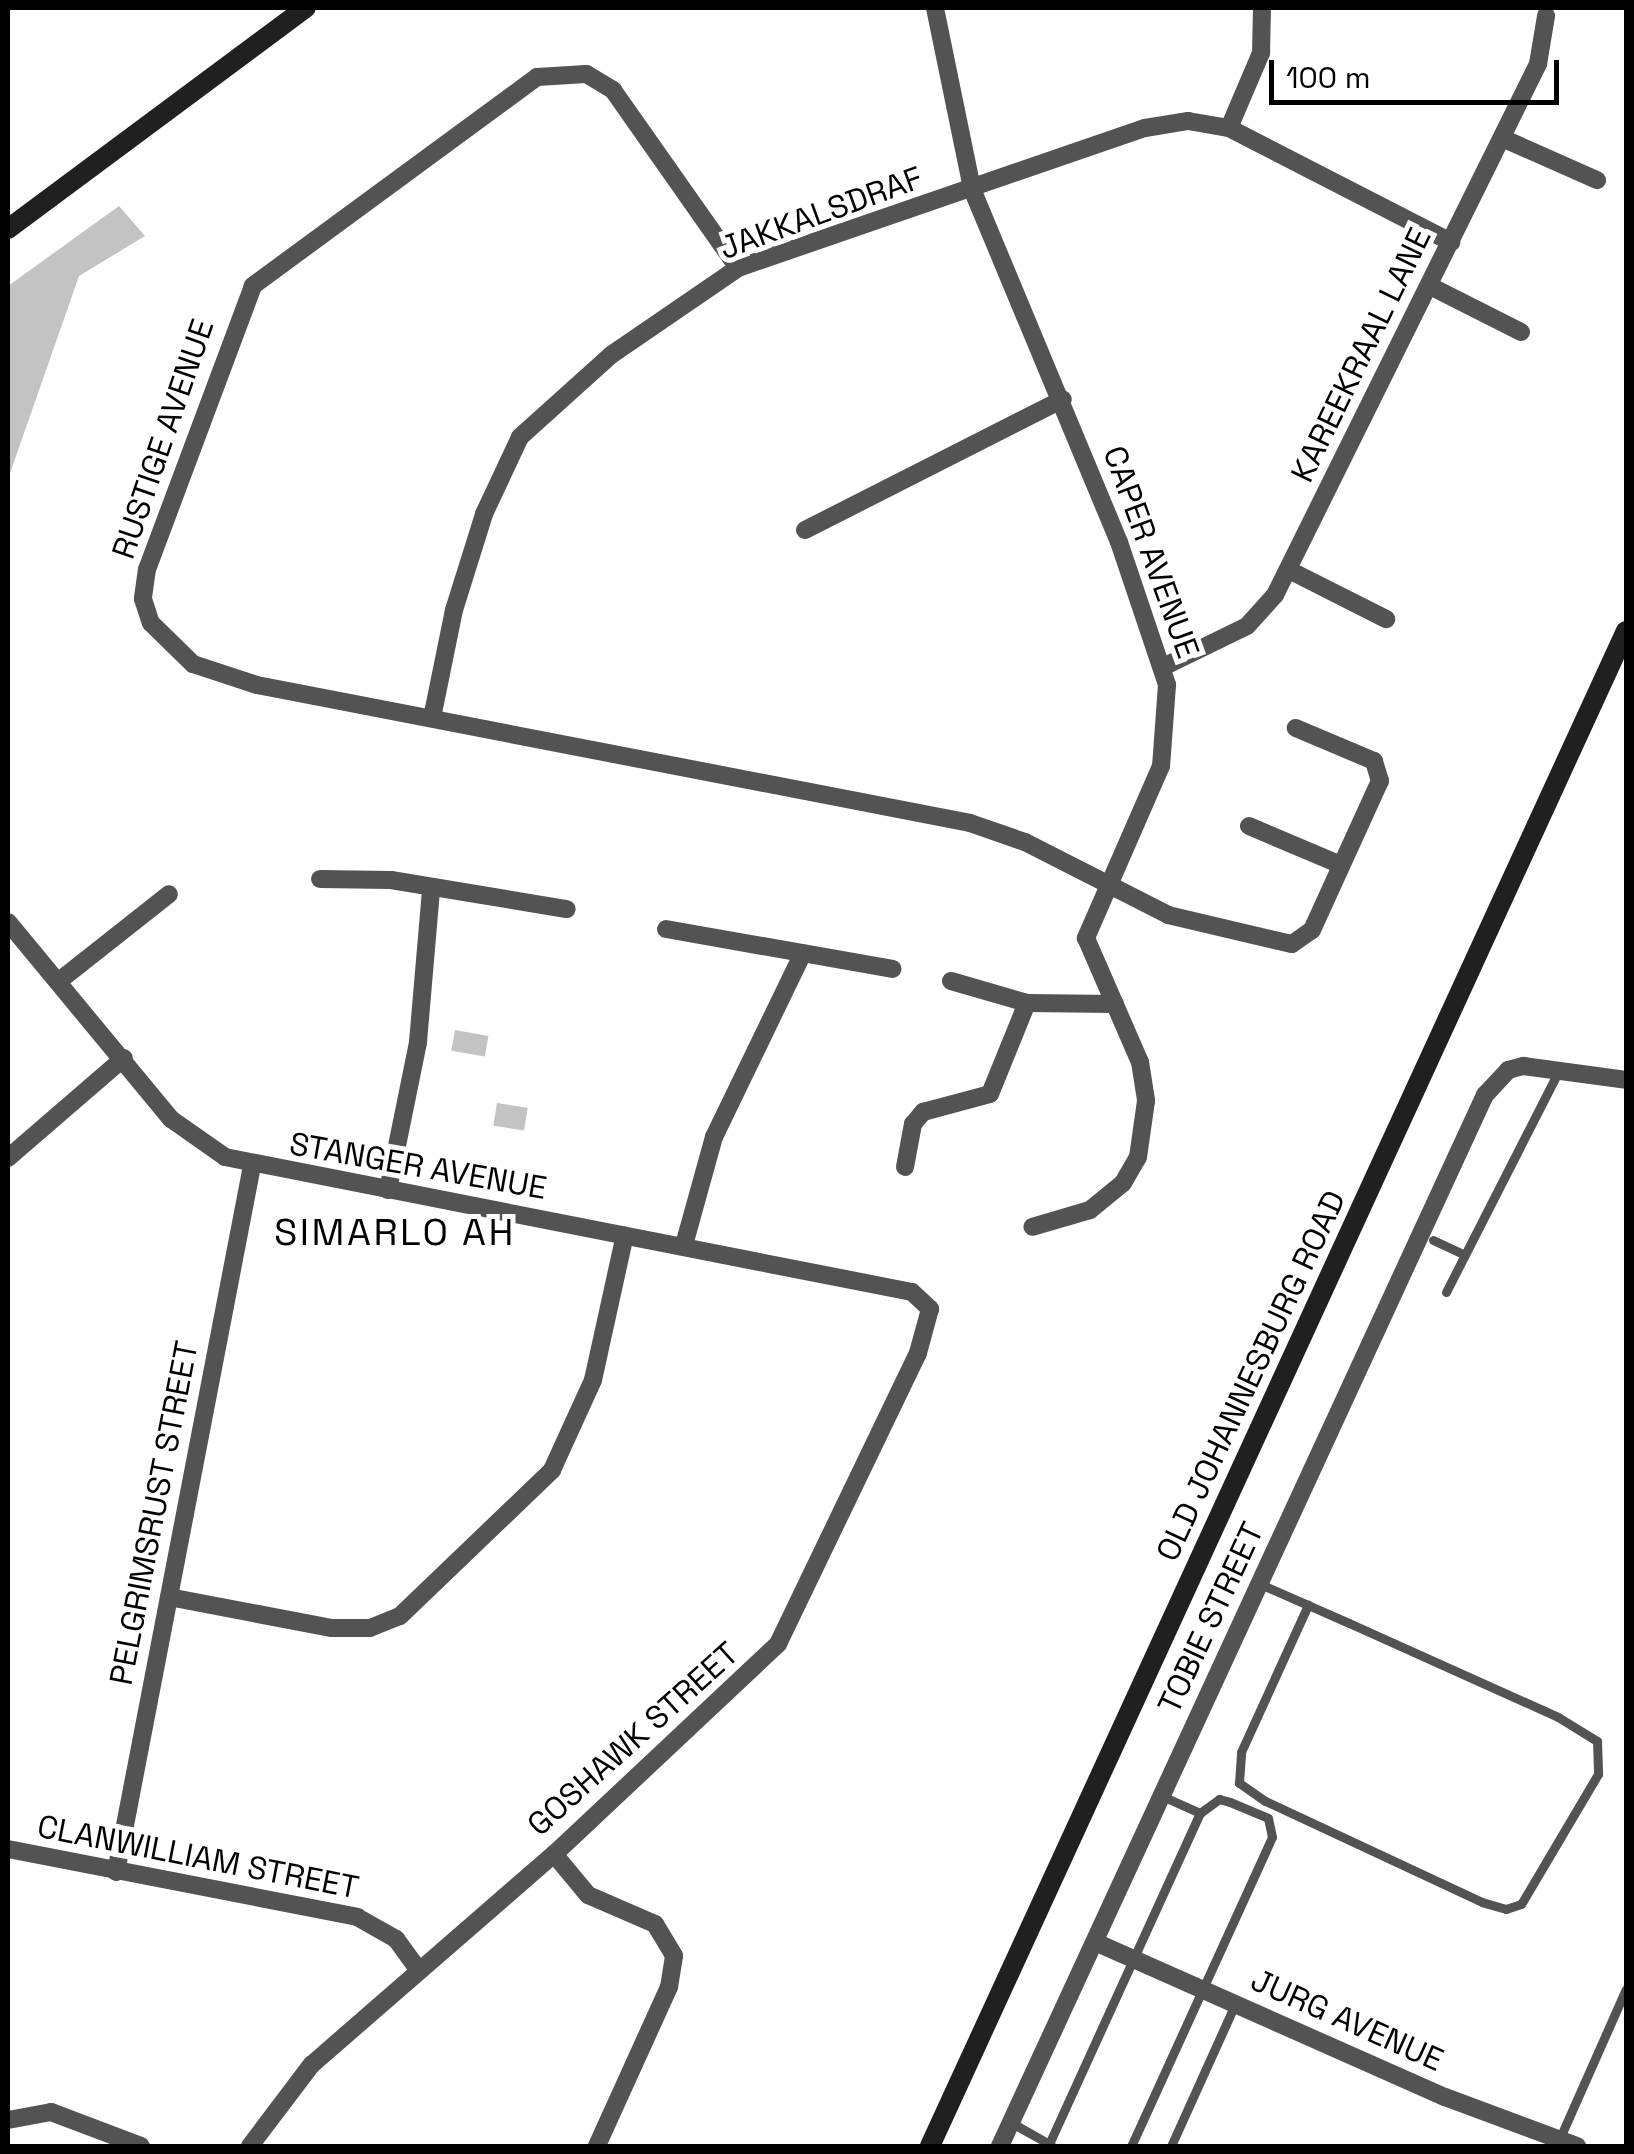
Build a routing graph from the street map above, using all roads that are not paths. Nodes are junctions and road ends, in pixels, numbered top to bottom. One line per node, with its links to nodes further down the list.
1 (306, 8): 9 (main road)
2 (935, 8): 8 (street, CAPER AVENUE)
3 (1262, 8): 5 (street)
4 (1546, 16): 6 (street, KAREEKRAAL LANE)
5 (1229, 128): 8 (street, JAKKALSDRAF); 10 (street, JAKKALSDRAF)
6 (1502, 138): 7 (street); 10 (street, KAREEKRAAL LANE)
7 (1597, 180)
8 (972, 189): 11 (street, JAKKALSDRAF); 14 (street, CAPER AVENUE)
9 (8, 229)
10 (1451, 242): 12 (street, KAREEKRAAL LANE)
11 (738, 268): 20 (street, JAKKALSDRAF); 20 (street, RUSTIGE AVENUE)
12 (1430, 286): 13 (street); 16 (street, KAREEKRAAL LANE)
13 (1521, 332)
14 (1062, 400): 15 (street); 19 (street, CAPER AVENUE)
15 (805, 530)
16 (1288, 570): 17 (street); 19 (street, KAREEKRAAL LANE)
17 (1386, 618)
18 (1626, 631): 72 (main road, OLD JOHANNESBURG ROAD)
19 (1163, 667): 25 (street, CAPER AVENUE)
20 (432, 718): 25 (street, RUSTIGE AVENUE)
21 (1296, 728): 23 (street, RUSTIGE AVENUE)
22 (1250, 826): 23 (street)
23 (1340, 866): 25 (street, RUSTIGE AVENUE)
24 (320, 879): 26 (street)
25 (1109, 883): 36 (street, CAPER AVENUE)
26 (431, 890): 28 (street); 43 (street)
27 (169, 894): 33 (street)
28 (567, 909)
29 (8, 922): 33 (street, STANGER AVENUE)
30 (666, 928): 31 (street)
31 (803, 953): 32 (street); 47 (street)
32 (892, 968)
33 (59, 981): 37 (street, STANGER AVENUE)
34 (951, 981): 35 (street)
35 (1027, 1003): 36 (street); 42 (street)
36 (1115, 1004): 44 (street, CAPER AVENUE)
37 (124, 1058): 40 (street); 41 (street, STANGER AVENUE)
38 (1560, 1068): 39 (street); 48 (lane); 51 (street, TOBIE STREET)
39 (1626, 1080)
40 (8, 1158)
41 (252, 1166): 43 (street, STANGER AVENUE); 52 (street, PELGRIMSRUST STREET)
42 (904, 1168)
43 (388, 1190): 45 (street, STANGER AVENUE)
44 (1032, 1227)
45 (625, 1234): 47 (street, STANGER AVENUE); 52 (street)
46 (1433, 1240): 48 (lane)
47 (684, 1246): 50 (street, STANGER AVENUE)
48 (1465, 1255): 49 (lane)
49 (1446, 1292)
50 (919, 1294): 57 (street, GOSHAWK STREET)
51 (1260, 1584): 53 (lane); 54 (street, TOBIE STREET)
52 (169, 1598): 58 (street, PELGRIMSRUST STREET)
53 (1308, 1605): 53 (lane)
54 (1162, 1796): 55 (lane); 59 (street, TOBIE STREET)
55 (1200, 1813): 60 (lane); 62 (lane)
56 (8, 1849): 58 (street, CLANWILLIAM STREET)
57 (554, 1854): 61 (street, GOSHAWK STREET); 71 (street)
58 (116, 1872): 61 (street, CLANWILLIAM STREET)
59 (1096, 1942): 60 (street, JURG AVENUE); 66 (street, TOBIE STREET)
60 (1135, 1959): 62 (street, JURG AVENUE); 68 (lane)
61 (417, 1968): 70 (street, GOSHAWK STREET)
62 (1201, 1988): 64 (street, JURG AVENUE); 74 (lane)
63 (1626, 1988): 67 (lane)
64 (1236, 2004): 67 (street, JURG AVENUE); 75 (lane)
65 (8, 2120): 69 (street)
66 (1012, 2122): 68 (lane); 73 (street, TOBIE STREET)
67 (1568, 2143)
68 (1052, 2145)
69 (141, 2146)
70 (250, 2146)
71 (597, 2146)
72 (930, 2146)
73 (1000, 2146)
74 (1131, 2146)
75 (1172, 2146)

